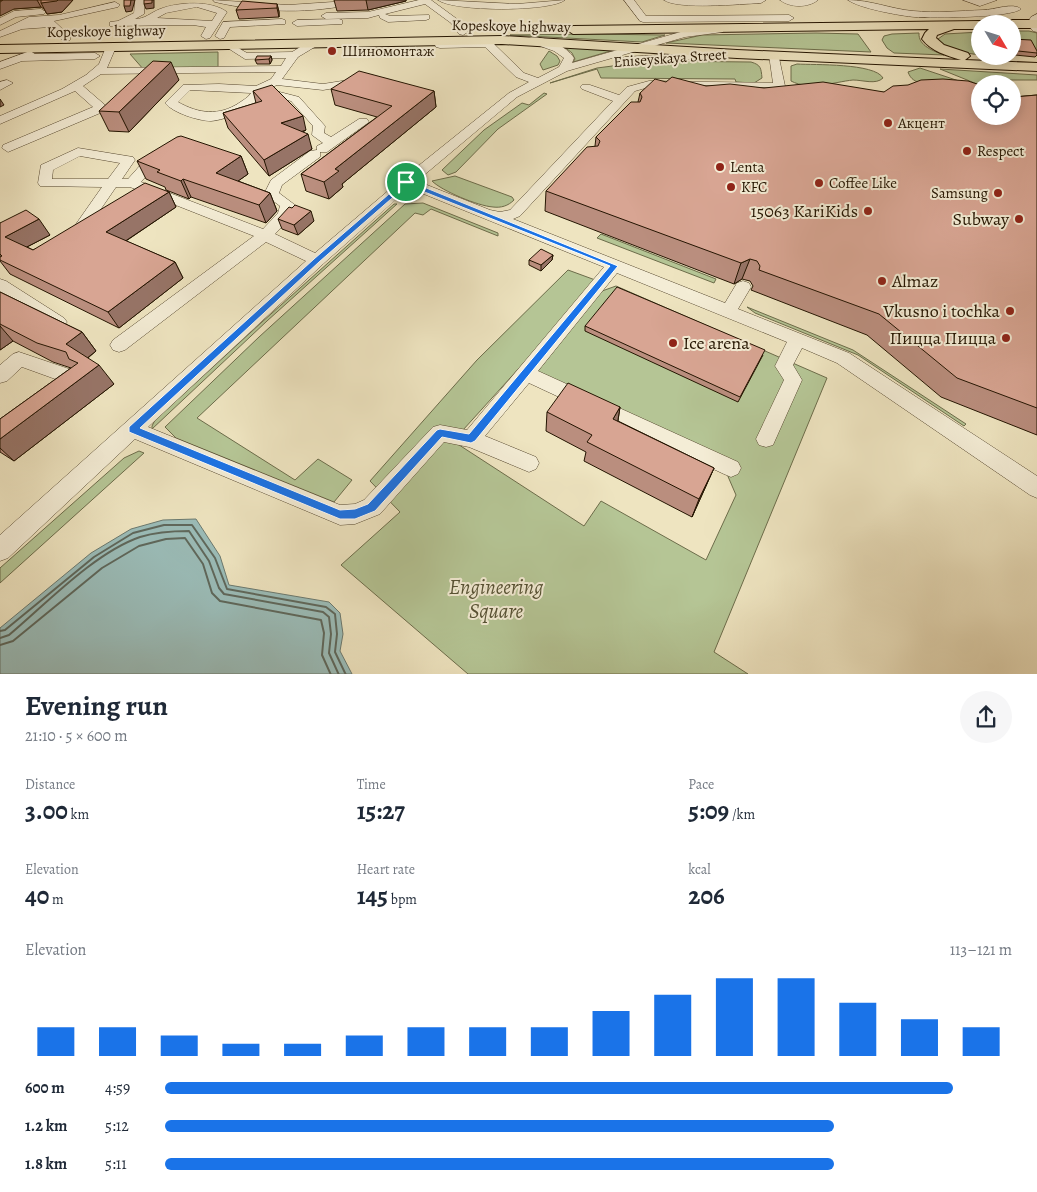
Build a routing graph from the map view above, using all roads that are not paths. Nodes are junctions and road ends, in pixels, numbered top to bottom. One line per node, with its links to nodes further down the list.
1 (140, 0): 42 (street)
2 (218, 0): 3 (street)
3 (358, 0)
4 (426, 0): 20 (street); 39 (street)
5 (443, 0): 6 (street)
6 (560, 0)
7 (629, 0): 24 (street)
8 (669, 0): 9 (street)
9 (760, 0): 17 (street)
10 (785, 0): 11 (street)
11 (813, 0)
12 (854, 0): 21 (street)
13 (897, 0): 21 (street)
14 (968, 0): 15 (street)
15 (992, 0)
16 (115, 3): 29 (street); 42 (street)
17 (765, 9)
18 (1016, 9): 21 (street)
19 (232, 12): 40 (street)
20 (379, 12): 22 (street); 26 (street)
21 (914, 14): 35 (street)
22 (426, 17)
23 (789, 18): 24 (street)
24 (642, 19): 36 (street); 37 (street)
25 (147, 20): 40 (street); 40 (street); 42 (street)
26 (298, 20)
27 (0, 22): 29 (street)
28 (282, 22): 40 (street)
29 (56, 23): 41 (street); 43 (street)
30 (1021, 24): 31 (main road)
31 (1036, 24)
32 (954, 25): 33 (main road, Kopeskoye highway); 35 (main road, Kopeskoye highway); 57 (main road)
33 (971, 25)
34 (898, 26): 35 (main road, Kopeskoye highway); 38 (main road, Kopeskoye highway); 55 (main road)
35 (929, 26)
36 (624, 29): 37 (main road, Kopeskoye highway); 39 (main road, Kopeskoye highway)
37 (657, 29): 38 (main road, Kopeskoye highway)
38 (722, 29): 48 (street, Eniseyskaya Street)
39 (463, 32): 40 (main road, Kopeskoye highway)
40 (218, 33): 42 (main road, Kopeskoye highway); 42 (main road, Kopeskoye highway); 45 (main road, Kopeskoye highway); 51 (street)
41 (0, 34)
42 (112, 36): 43 (main road, Kopeskoye highway); 49 (main road, Kopeskoye highway); 61 (street)
43 (66, 38): 47 (main road, Kopeskoye highway)
44 (533, 40): 45 (main road, Kopeskoye highway); 48 (main road, Kopeskoye highway); 60 (street)
45 (314, 43): 51 (street)
46 (440, 45): 62 (street)
47 (0, 47): 49 (main road, Kopeskoye highway)
48 (639, 47): 50 (main road, Kopeskoye highway); 60 (street, Eniseyskaya Street)
49 (41, 48): 54 (street)
50 (737, 54): 52 (main road, Kopeskoye highway); 62 (street, Eniseyskaya Street)
51 (294, 55): 59 (street)
52 (774, 55): 55 (main road, Kopeskoye highway); 68 (street)
53 (95, 56): 54 (street)
54 (20, 58): 56 (street)
55 (896, 60): 57 (main road, Kopeskoye highway)
56 (0, 66)
57 (1017, 66): 58 (main road, Kopeskoye highway)
58 (1037, 67)
59 (284, 69): 61 (street); 63 (street)
60 (563, 70): 62 (street, Eniseyskaya Street)
61 (98, 71): 65 (street)
62 (541, 79): 76 (street, Eniseyskaya Street)
63 (275, 81): 64 (street); 67 (street)
64 (370, 83)
65 (75, 85): 71 (street); 73 (street)
66 (586, 88): 68 (street)
67 (258, 90): 67 (street); 74 (street)
68 (621, 100): 69 (street)
69 (607, 116): 70 (street); 79 (street)
70 (624, 116)
71 (0, 120)
72 (363, 122): 74 (street)
73 (8, 148)
74 (323, 148): 80 (street)
75 (169, 151): 77 (street)
76 (406, 182): 79 (street); 82 (street, Eniseyskaya Street)
77 (132, 183): 78 (street); 80 (street)
78 (112, 184): 78 (street); 81 (street)
79 (485, 213): 83 (street)
80 (265, 235): 82 (street); 89 (street)
81 (63, 241)
82 (317, 260): 93 (street, Eniseyskaya Street)
83 (614, 266): 86 (street); 90 (street)
84 (0, 285): 87 (street)
85 (744, 288): 86 (street)
86 (728, 312): 88 (street)
87 (58, 322)
88 (797, 340): 95 (street); 98 (street)
89 (119, 345)
90 (526, 373): 94 (street); 97 (street)
91 (0, 376): 92 (street)
92 (49, 393)
93 (132, 429): 94 (street); 99 (street, Eniseyskaya Street)
94 (471, 439): 96 (street)
95 (766, 439)
96 (529, 463)
97 (732, 468)
98 (1037, 488)
99 (0, 550)

